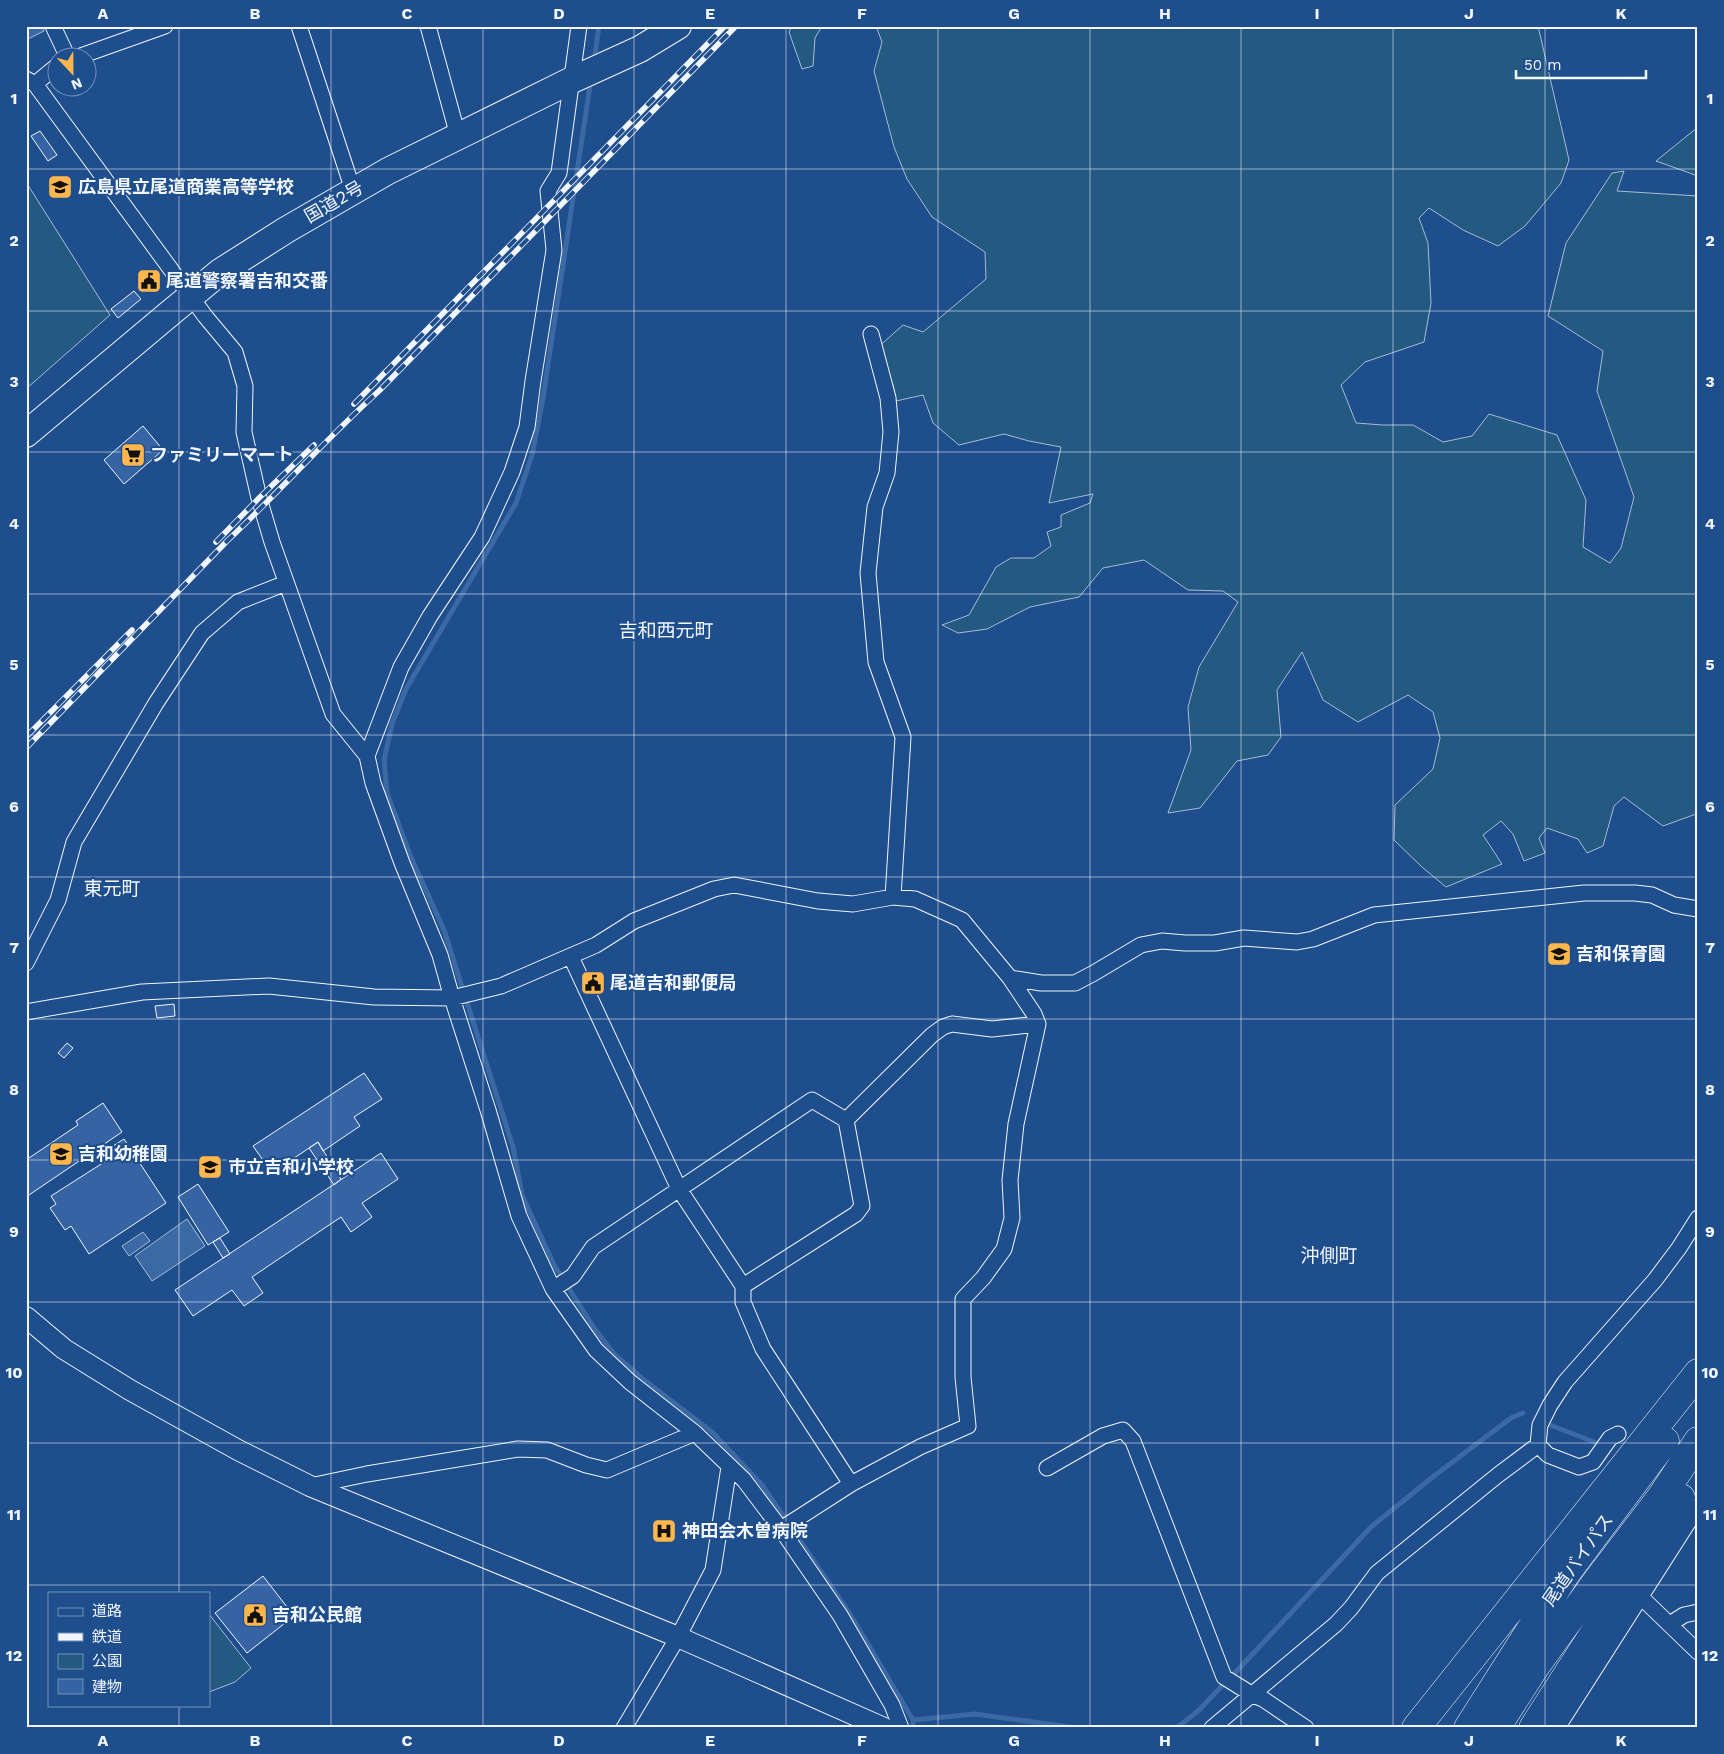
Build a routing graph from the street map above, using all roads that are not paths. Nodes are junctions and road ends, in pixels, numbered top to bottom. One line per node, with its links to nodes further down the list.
1 (53, 26): 7 (street)
2 (165, 26): 8 (street)
3 (299, 26): 13 (street)
4 (428, 26): 12 (street)
5 (579, 26): 10 (street)
6 (678, 26): 10 (highway, 国道2号)
7 (63, 48)
8 (98, 50)
9 (48, 71): 11 (street)
10 (575, 78): 12 (highway, 国道2号); 18 (street)
11 (31, 82): 14 (street)
12 (458, 136): 13 (highway, 国道2号)
13 (353, 190): 14 (highway, 国道2号)
14 (191, 296): 16 (highway, 国道2号); 17 (street)
15 (872, 334): 19 (street)
16 (26, 434)
17 (286, 583): 18 (street); 22 (street)
18 (367, 756): 24 (street)
19 (893, 897): 21 (street); 23 (street)
20 (1698, 909): 23 (street)
21 (571, 957): 24 (street); 28 (street)
22 (26, 963)
23 (1010, 978): 26 (street)
24 (452, 998): 25 (street); 31 (street)
25 (26, 1012)
26 (1038, 1024): 27 (street); 42 (street)
27 (846, 1120): 28 (street); 30 (street)
28 (679, 1188): 30 (street); 31 (street)
29 (1698, 1218): 38 (street)
30 (743, 1286): 42 (street)
31 (553, 1289): 35 (street)
32 (26, 1317): 43 (street)
33 (1698, 1373): 57 (highway)
34 (1698, 1398): 58 (highway, 尾道バイパス)
35 (695, 1433): 39 (street); 43 (street)
36 (1618, 1434): 38 (street)
37 (1698, 1441): 59 (highway, 尾道バイパス)
38 (1538, 1445): 51 (street)
39 (729, 1467): 45 (street); 49 (street)
40 (1047, 1468): 51 (street)
41 (1698, 1471): 60 (highway)
42 (851, 1484): 45 (street)
43 (310, 1486): 49 (street)
44 (1698, 1507): 46 (street)
45 (781, 1529): 54 (street)
46 (1641, 1597): 48 (street); 61 (street)
47 (1698, 1612): 48 (street)
48 (1670, 1624): 50 (street)
49 (678, 1637): 52 (street); 53 (street)
50 (1698, 1652)
51 (1253, 1695): 55 (street); 56 (street)
52 (624, 1728)
53 (884, 1728)
54 (901, 1728)
55 (1212, 1728)
56 (1306, 1728)
57 (1416, 1728)
58 (1468, 1728)
59 (1496, 1728)
60 (1533, 1728)
61 (1557, 1728)

